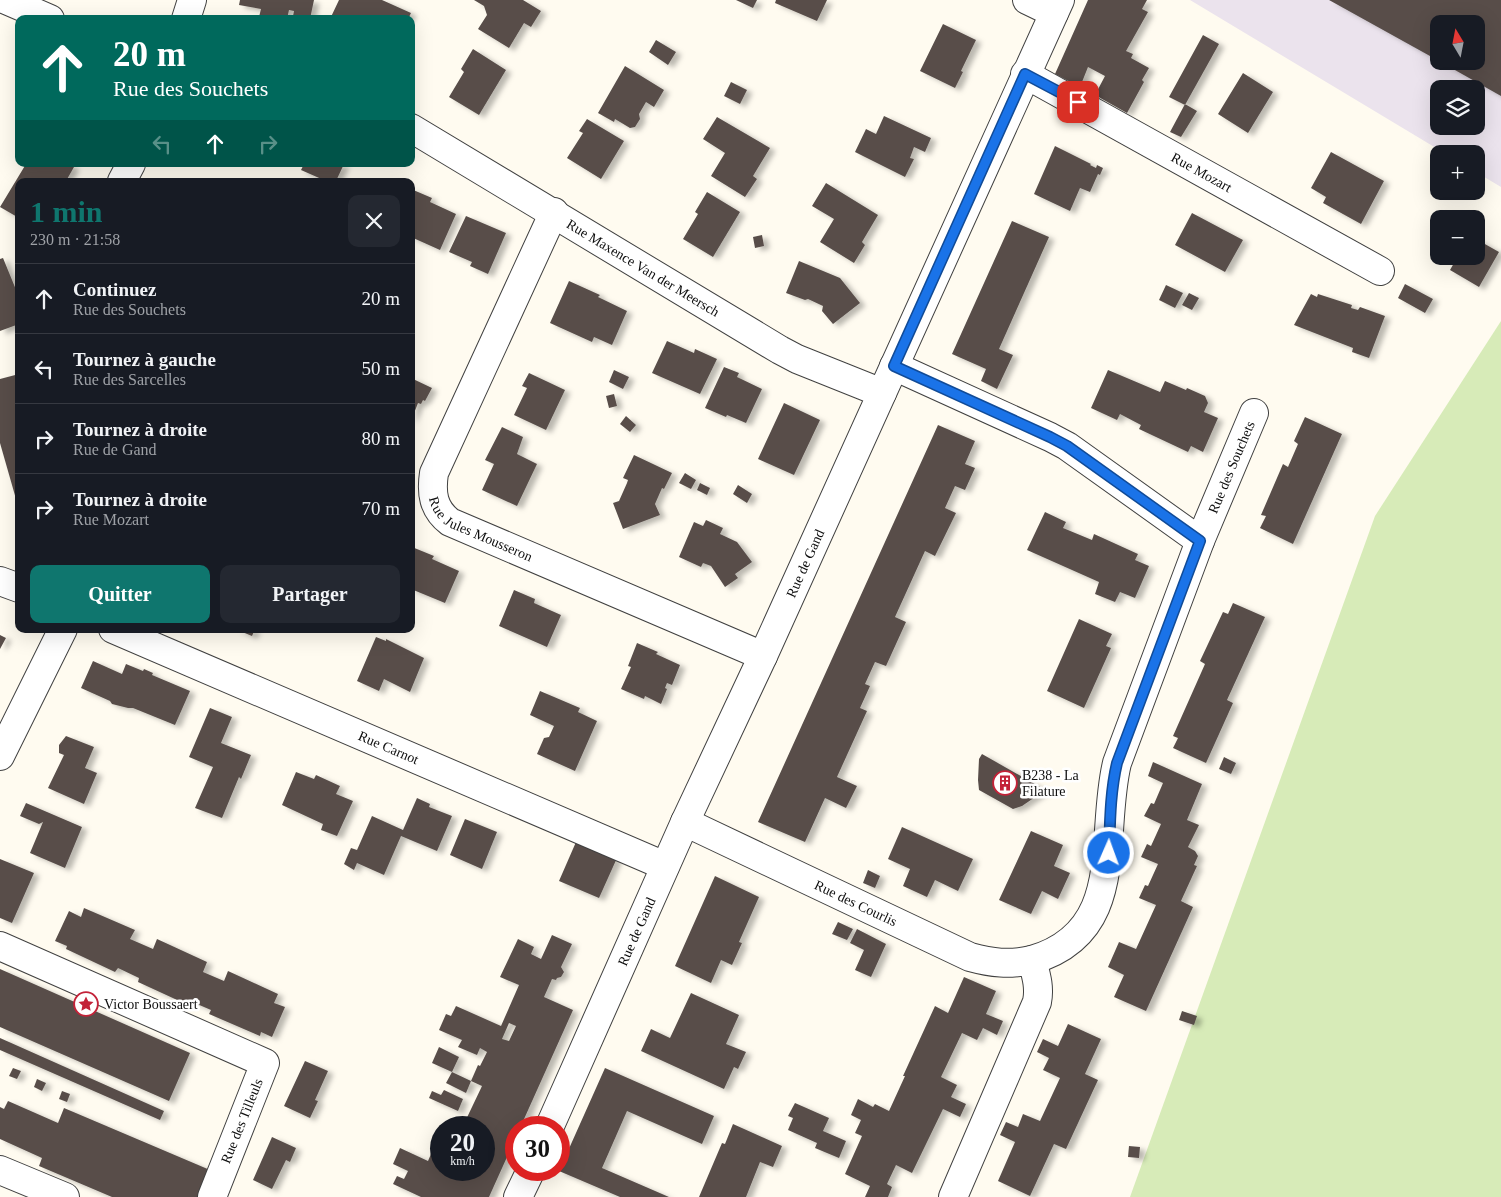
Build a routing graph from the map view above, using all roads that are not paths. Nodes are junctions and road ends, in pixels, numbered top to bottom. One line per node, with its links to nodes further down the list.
1 (6, 0): 5 (street)
2 (192, 0): 6 (street)
3 (1027, 0): 4 (street)
4 (1057, 7): 7 (street, Rue de Gand)
5 (41, 15)
6 (187, 15)
7 (1025, 74): 12 (street, Rue Mozart); 13 (street, Rue de Gand)
8 (415, 130): 11 (street, Rue Maxence Van der Meersch)
9 (130, 167): 10 (street)
10 (124, 178)
11 (554, 212): 14 (street, Rue Maxence Van der Meersch); 21 (street, Rue Jules Mousseron)
12 (1380, 271)
13 (894, 366): 14 (street, Rue de Gand); 16 (street)
14 (882, 393): 21 (street, Rue de Gand)
15 (1254, 413): 16 (street, Rue des Souchets)
16 (1200, 541): 22 (street, Rue des Souchets)
17 (0, 581): 18 (street)
18 (15, 587)
19 (61, 633): 23 (street)
20 (122, 633): 25 (street, Rue Carnot)
21 (763, 656): 24 (street, Rue de Gand)
22 (1123, 746): 27 (street, Rue des Courlis)
23 (0, 756)
24 (685, 822): 25 (street, Rue de Gand); 27 (street, Rue des Courlis)
25 (665, 866): 28 (street, Rue de Gand)
26 (0, 946): 32 (street, Rue des Tilleuls)
27 (1032, 960): 34 (street)
28 (555, 1116)
29 (0, 1170): 31 (street)
30 (526, 1181): 33 (street)
31 (64, 1197)
32 (212, 1197)
33 (518, 1197)
34 (953, 1197)

